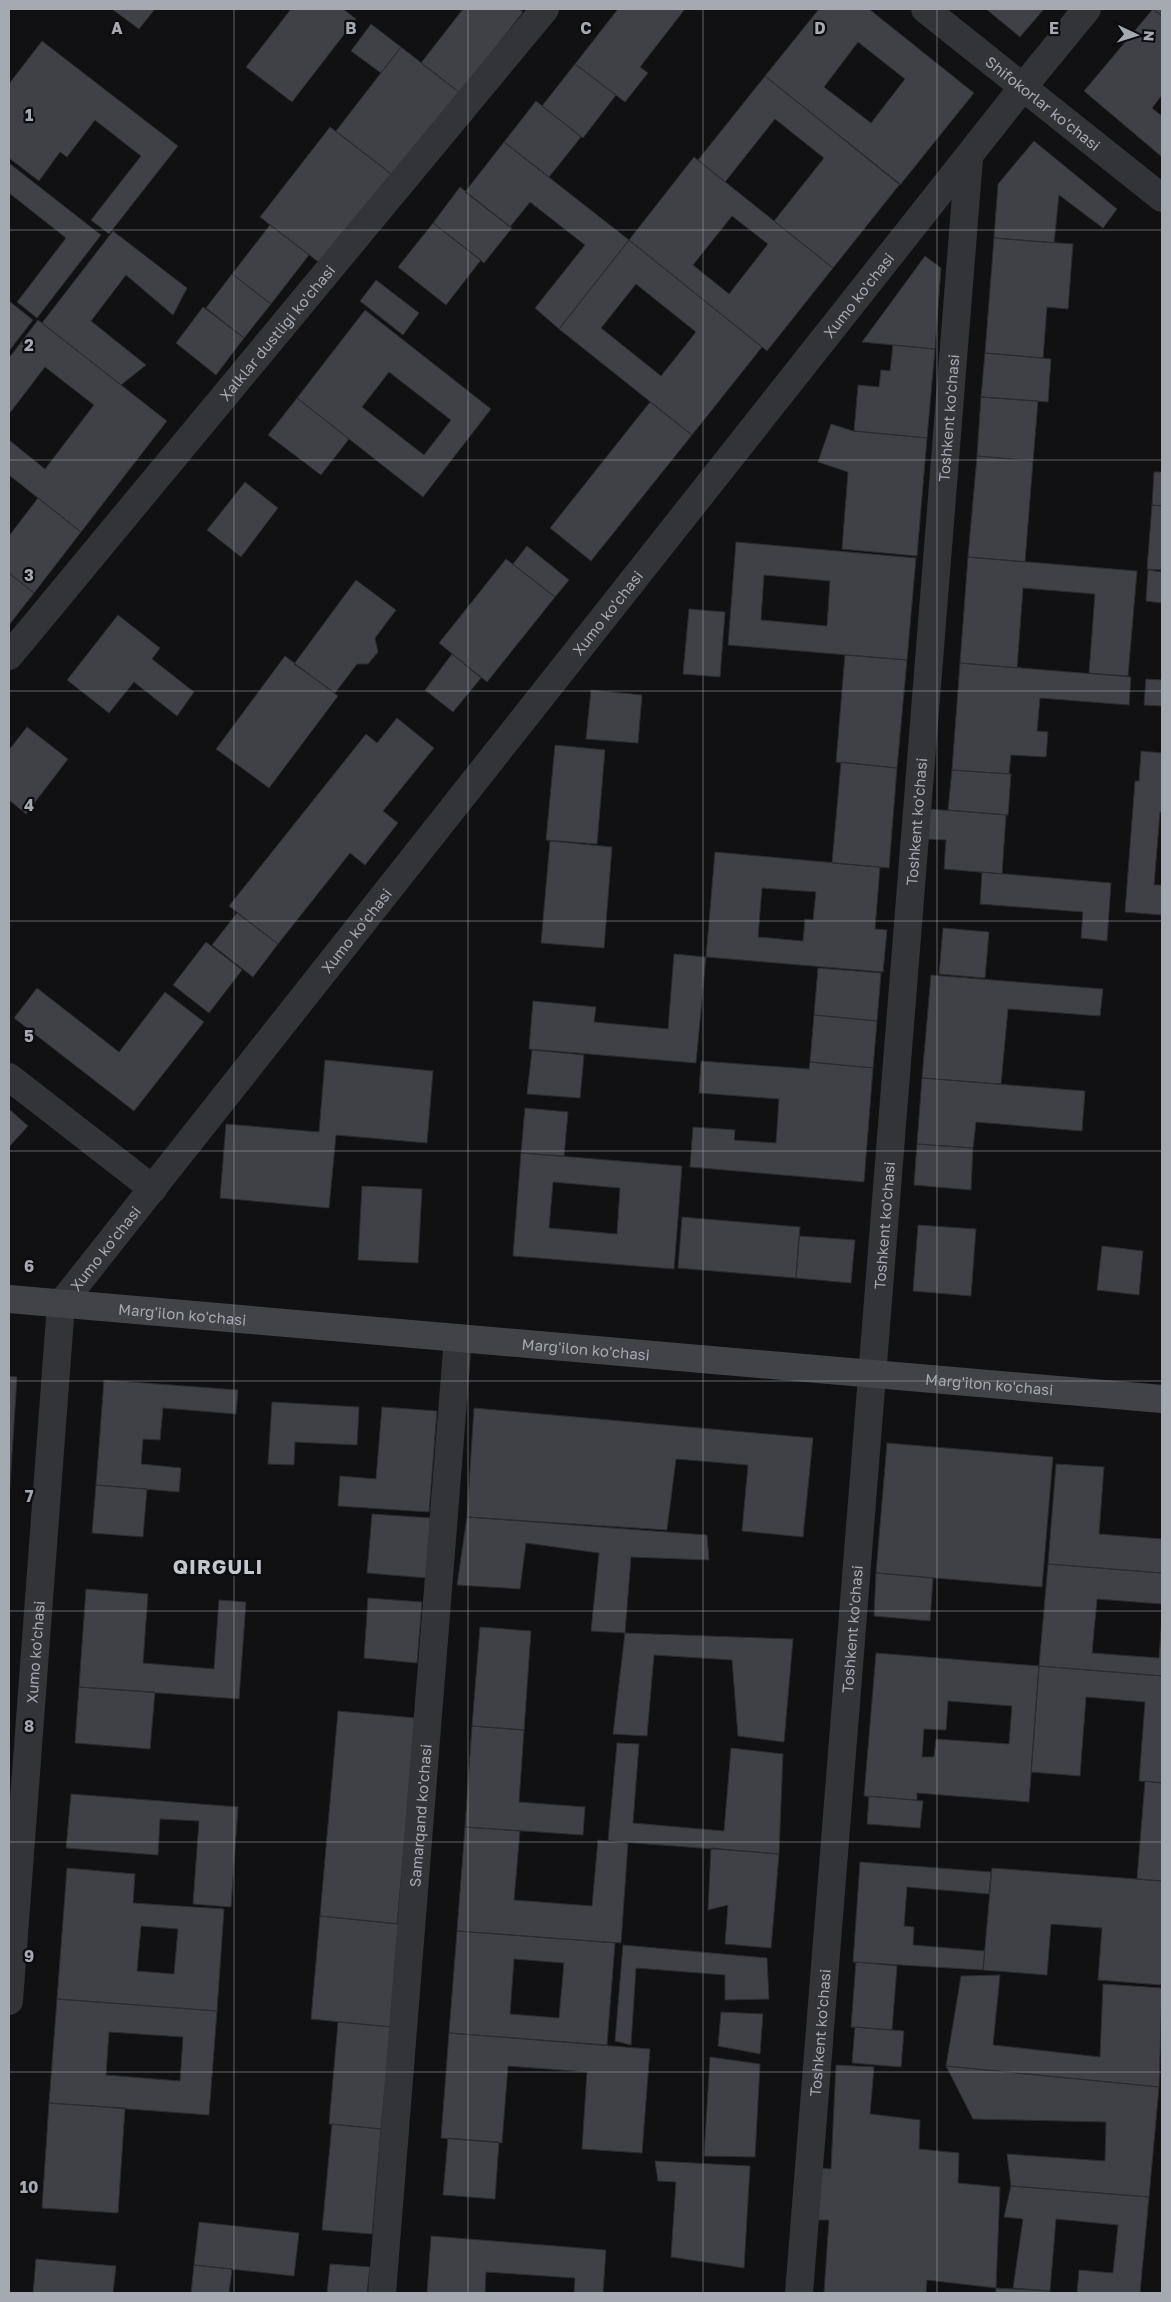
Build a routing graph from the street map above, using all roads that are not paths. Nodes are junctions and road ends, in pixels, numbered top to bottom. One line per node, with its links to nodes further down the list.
1 (546, 9): 7 (street, Xalklar dustligi ko'chasi)
2 (925, 9): 4 (street, Shifokorlar ko'chasi)
3 (1087, 9): 4 (street, Xumo ko'chasi)
4 (1023, 87): 5 (street, Xumo ko'chasi); 6 (street, Shifokorlar ko'chasi)
5 (969, 158): 9 (street, Xumo ko'chasi); 13 (street, Toshkent ko'chasi)
6 (1162, 198)
7 (9, 656)
8 (9, 1077): 9 (street)
9 (152, 1189): 11 (street, Xumo ko'chasi)
10 (9, 1299): 11 (street, Marg'ilon ko'chasi)
11 (61, 1304): 12 (street, Marg'ilon ko'chasi); 15 (street, Xumo ko'chasi)
12 (458, 1338): 13 (street, Marg'ilon ko'chasi); 16 (street, Samarqand ko'chasi)
13 (873, 1374): 14 (street, Marg'ilon ko'chasi); 17 (street, Toshkent ko'chasi)
14 (1162, 1399)
15 (9, 2001)
16 (382, 2293)
17 (799, 2293)

